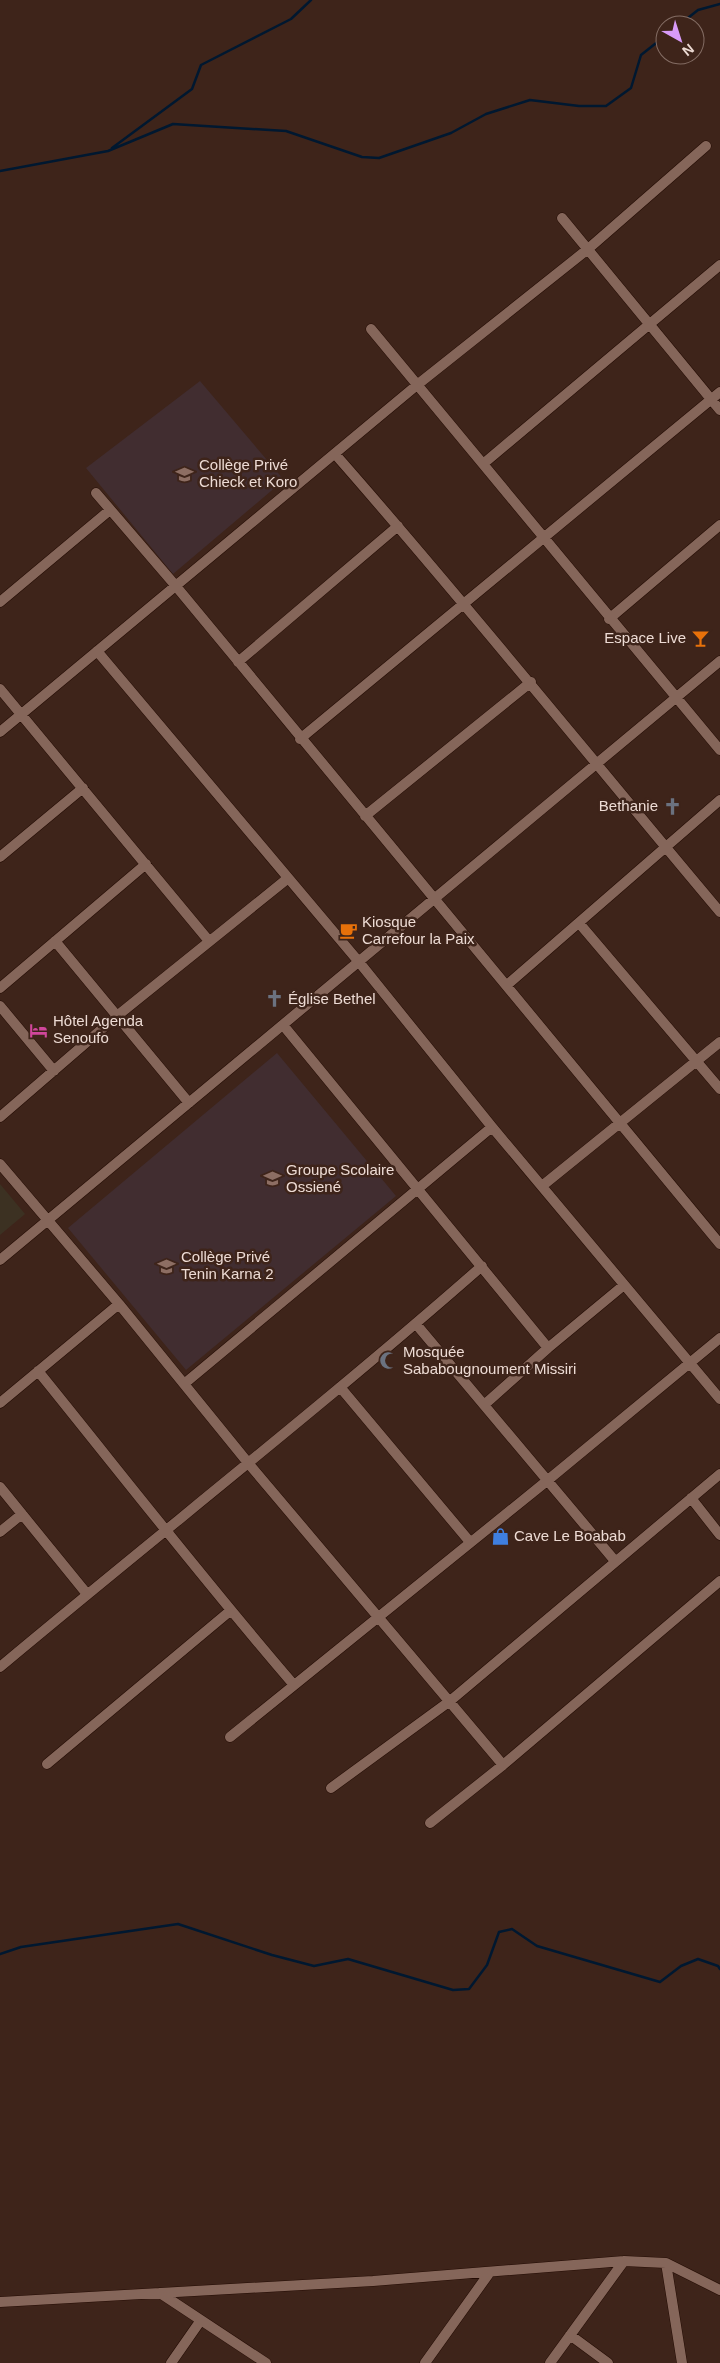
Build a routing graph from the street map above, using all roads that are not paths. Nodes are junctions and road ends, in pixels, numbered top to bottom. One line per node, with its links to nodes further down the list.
1 (706, 146): 3 (street)
2 (562, 218): 3 (street)
3 (588, 249): 5 (street); 7 (street)
4 (720, 265): 5 (street)
5 (649, 324): 9 (street); 12 (street)
6 (371, 329): 7 (street)
7 (417, 385): 11 (street); 12 (street)
8 (720, 392): 9 (street)
9 (711, 399): 10 (street); 17 (street)
10 (720, 410)
11 (335, 454): 16 (street); 18 (street)
12 (483, 464): 17 (street)
13 (96, 493): 14 (street)
14 (110, 510): 18 (street); 19 (street)
15 (720, 525): 21 (street)
16 (398, 526): 20 (street); 24 (street)
17 (544, 537): 20 (street); 21 (street)
18 (175, 585): 22 (street); 24 (street)
19 (0, 602)
20 (464, 606): 25 (street); 30 (street)
21 (609, 619): 27 (street)
22 (97, 651): 28 (street); 39 (street)
23 (720, 661): 27 (street)
24 (238, 662): 30 (street)
25 (531, 682): 32 (street); 35 (street)
26 (0, 690): 28 (street)
27 (676, 697): 31 (street); 32 (street)
28 (21, 715): 29 (street); 33 (street)
29 (0, 732)
30 (300, 739): 35 (street)
31 (720, 750)
32 (596, 765): 36 (street); 40 (street)
33 (83, 788): 37 (street); 38 (street)
34 (720, 800): 36 (street)
35 (365, 816): 40 (street)
36 (666, 849): 41 (street); 42 (street)
37 (0, 857)
38 (146, 864): 43 (street); 44 (street)
39 (287, 879): 44 (street); 45 (street)
40 (435, 899): 45 (street); 46 (street)
41 (720, 912)
42 (579, 923): 46 (street); 52 (street)
43 (55, 941): 47 (street); 49 (street)
44 (209, 941): 49 (street)
45 (359, 962): 50 (street); 58 (street)
46 (507, 984): 57 (street)
47 (0, 988)
48 (0, 1006): 53 (street)
49 (117, 1016): 53 (street); 55 (street)
50 (283, 1025): 55 (street); 61 (street)
51 (720, 1042): 52 (street)
52 (696, 1061): 54 (street); 57 (street)
53 (54, 1071): 56 (street)
54 (720, 1089)
55 (189, 1103): 62 (street)
56 (0, 1117)
57 (618, 1123): 60 (street); 63 (street)
58 (492, 1127): 60 (street); 61 (street)
59 (0, 1164): 62 (street)
60 (542, 1186): 66 (street)
61 (416, 1190): 65 (street); 73 (street)
62 (48, 1220): 64 (street); 67 (street)
63 (720, 1244)
64 (0, 1260)
65 (482, 1266): 68 (street); 70 (street)
66 (624, 1286): 70 (street); 71 (street)
67 (119, 1304): 72 (street); 73 (street)
68 (416, 1324): 74 (street); 77 (street)
69 (720, 1338): 71 (street)
70 (548, 1348): 77 (street)
71 (690, 1363): 75 (street); 80 (street)
72 (38, 1371): 76 (street); 84 (street)
73 (184, 1384): 78 (street)
74 (340, 1387): 78 (street); 87 (street)
75 (720, 1399)
76 (0, 1403)
77 (484, 1405): 80 (street)
78 (249, 1464): 84 (street); 92 (street)
79 (720, 1474): 82 (street)
80 (548, 1480): 87 (street); 88 (street)
81 (0, 1487): 83 (street)
82 (691, 1498): 86 (street); 88 (street)
83 (22, 1514): 85 (street); 90 (street)
84 (166, 1528): 90 (street); 91 (street)
85 (0, 1532)
86 (720, 1535)
87 (470, 1542): 92 (street)
88 (615, 1561): 95 (street)
89 (720, 1581): 98 (street)
90 (87, 1594): 93 (street)
91 (230, 1611): 94 (street); 97 (street)
92 (379, 1616): 94 (street); 95 (street)
93 (0, 1667)
94 (294, 1686): 96 (street)
95 (450, 1702): 98 (street); 99 (street)
96 (230, 1737)
97 (48, 1764)
98 (503, 1765): 100 (street)
99 (332, 1788)
100 (430, 1823)
101 (624, 2261): 102 (street); 103 (street); 108 (street)
102 (666, 2263): 104 (street); 114 (street)
103 (490, 2272): 105 (street); 109 (street)
104 (720, 2290)
105 (160, 2293): 106 (street); 107 (street)
106 (0, 2302)
107 (201, 2320): 110 (street); 111 (street)
108 (570, 2335): 112 (street); 113 (street)
109 (429, 2362)
110 (170, 2363)
111 (266, 2363)
112 (550, 2363)
113 (608, 2363)
114 (682, 2363)

